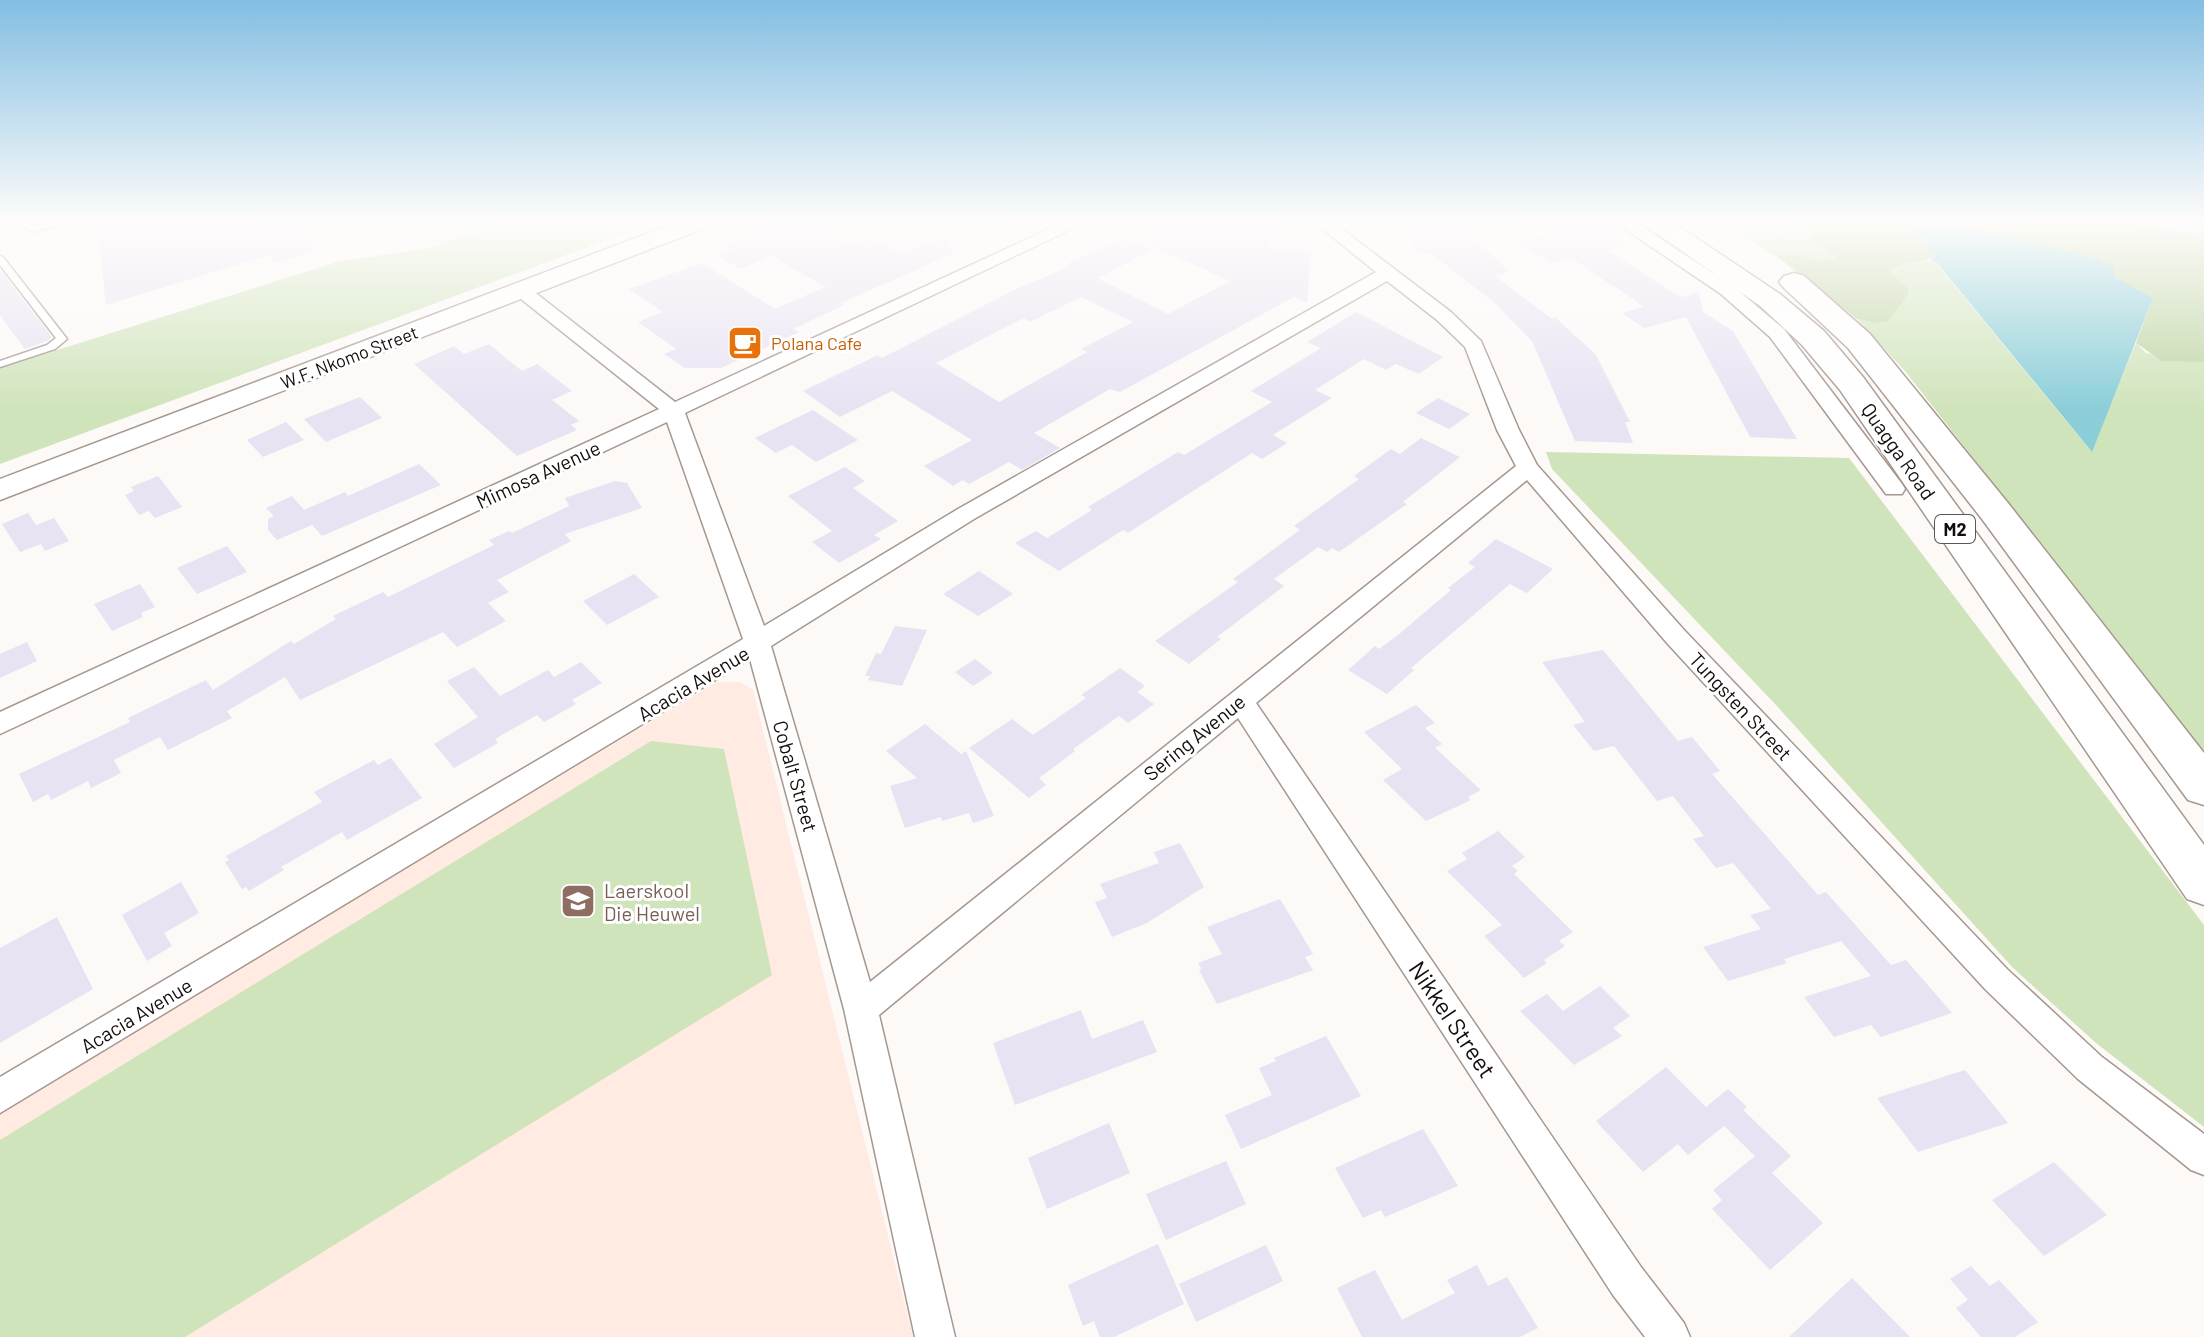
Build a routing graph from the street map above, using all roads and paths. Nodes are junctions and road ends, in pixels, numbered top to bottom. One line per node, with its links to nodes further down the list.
1 (20, 285): 10 (lane)
2 (536, 285): 9 (main road, W.F. Nkomo Street)
3 (943, 285): 11 (street, Mimosa Avenue)
4 (1366, 285): 15 (street, Acacia Avenue)
5 (1404, 285): 12 (street, Tungsten Street)
6 (1720, 285): 13 (street, Quagga Road)
7 (1748, 285): 19 (main road, Quagga Road / M2)
8 (1797, 285): 18 (main road, Quagga Road / M2)
9 (522, 291): 11 (street); 14 (main road, W.F. Nkomo Street)
10 (0, 364)
11 (674, 411): 15 (street, Cobalt Street); 17 (street, Mimosa Avenue)
12 (1528, 468): 16 (street, Sering Avenue); 22 (street, Tungsten Street)
13 (1894, 489)
14 (0, 490)
15 (758, 643): 20 (street, Cobalt Street); 21 (street, Acacia Avenue)
16 (1240, 700): 20 (street, Sering Avenue); 24 (street, Nikkel Street)
17 (0, 724)
18 (2204, 787)
19 (2204, 884)
20 (861, 1009): 23 (street, Cobalt Street)
21 (0, 1096)
22 (2204, 1157)
23 (935, 1337)
24 (1670, 1337)

